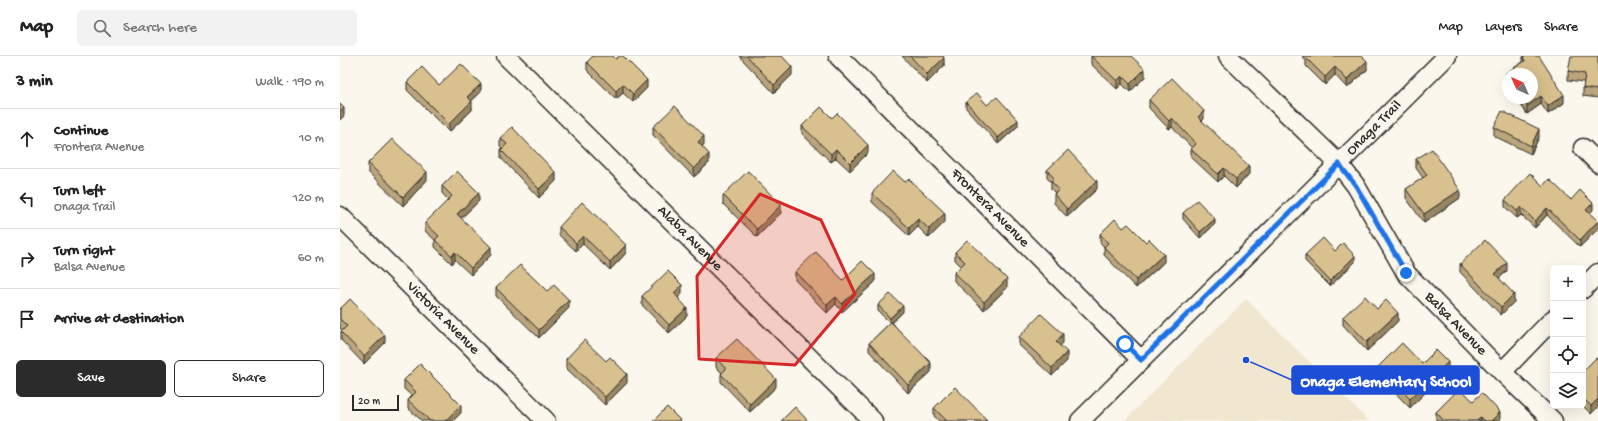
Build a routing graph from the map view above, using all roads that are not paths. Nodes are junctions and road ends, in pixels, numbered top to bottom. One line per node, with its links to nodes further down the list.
1 (506, 56): 15 (street, Alaba Avenue)
2 (838, 56): 12 (street, Frontera Avenue)
3 (1228, 56): 7 (street, Balsa Avenue)
4 (1447, 56): 7 (street, Onaga Trail)
5 (1583, 148): 6 (street)
6 (1598, 163)
7 (1339, 164): 12 (street, Onaga Trail); 13 (street, Balsa Avenue)
8 (340, 216): 14 (street, Victoria Avenue)
9 (1598, 274): 10 (street)
10 (1586, 286)
11 (1550, 322): 13 (street)
12 (1141, 360): 16 (street, Onaga Trail)
13 (1502, 372): 17 (street, Balsa Avenue)
14 (546, 421)
15 (873, 421)
16 (1080, 421)
17 (1553, 421)

